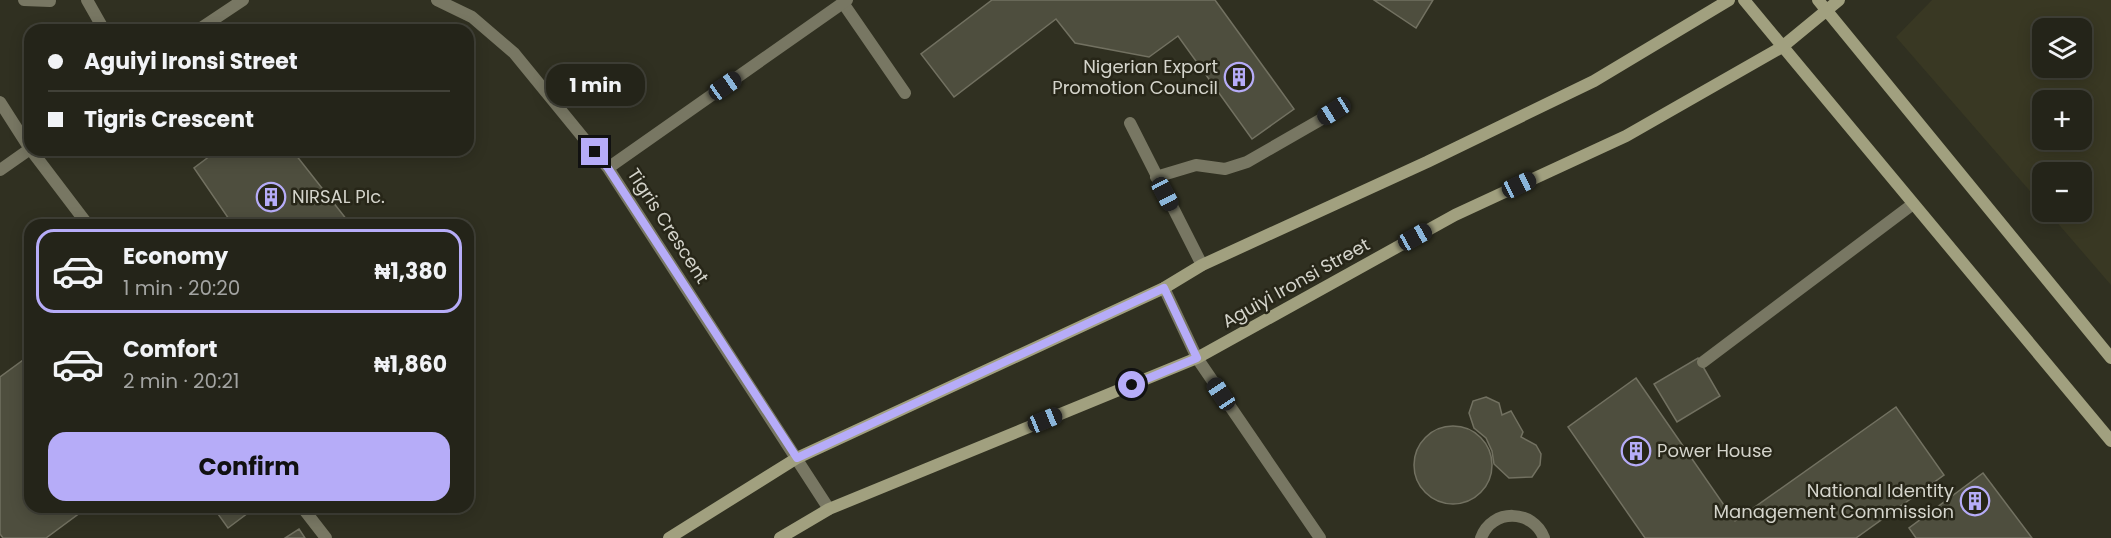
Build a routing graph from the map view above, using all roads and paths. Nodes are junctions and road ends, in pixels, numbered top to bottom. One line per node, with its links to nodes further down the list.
1 (24, 0): 9 (street)
2 (87, 0): 12 (street)
3 (243, 0): 13 (street)
4 (437, 0): 22 (street, Tigris Crescent)
5 (1729, 0): 27 (main road)
6 (1744, 0): 14 (main road)
7 (1818, 0): 11 (main road)
8 (1839, 0): 11 (main road, Aguiyi Ironsi Street)
9 (50, 1)
10 (845, 2): 15 (street); 22 (street)
11 (1827, 11): 14 (main road, Aguiyi Ironsi Street); 30 (main road)
12 (101, 24)
13 (207, 24)
14 (1782, 47): 25 (main road); 29 (main road, Aguiyi Ironsi Street)
15 (904, 93)
16 (0, 102): 19 (street)
17 (1334, 111): 24 (street)
18 (1130, 123): 24 (street)
19 (24, 140)
20 (24, 153): 23 (street)
21 (35, 156): 26 (street)
22 (608, 168): 33 (street, Tigris Crescent)
23 (0, 170)
24 (1156, 177): 27 (street)
25 (1913, 204): 31 (street); 32 (main road)
26 (83, 219)
27 (1202, 265): 28 (main road)
28 (1164, 288): 29 (street); 33 (main road)
29 (1197, 358): 34 (main road, Aguiyi Ironsi Street); 39 (street)
30 (2111, 358)
31 (1703, 362)
32 (2111, 441)
33 (797, 458): 34 (street, Tigris Crescent); 37 (main road)
34 (829, 509): 38 (main road, Aguiyi Ironsi Street)
35 (307, 513): 36 (street)
36 (326, 538)
37 (669, 538)
38 (780, 538)
39 (1320, 538)
40 (1481, 538): 41 (street)
41 (1544, 538)

